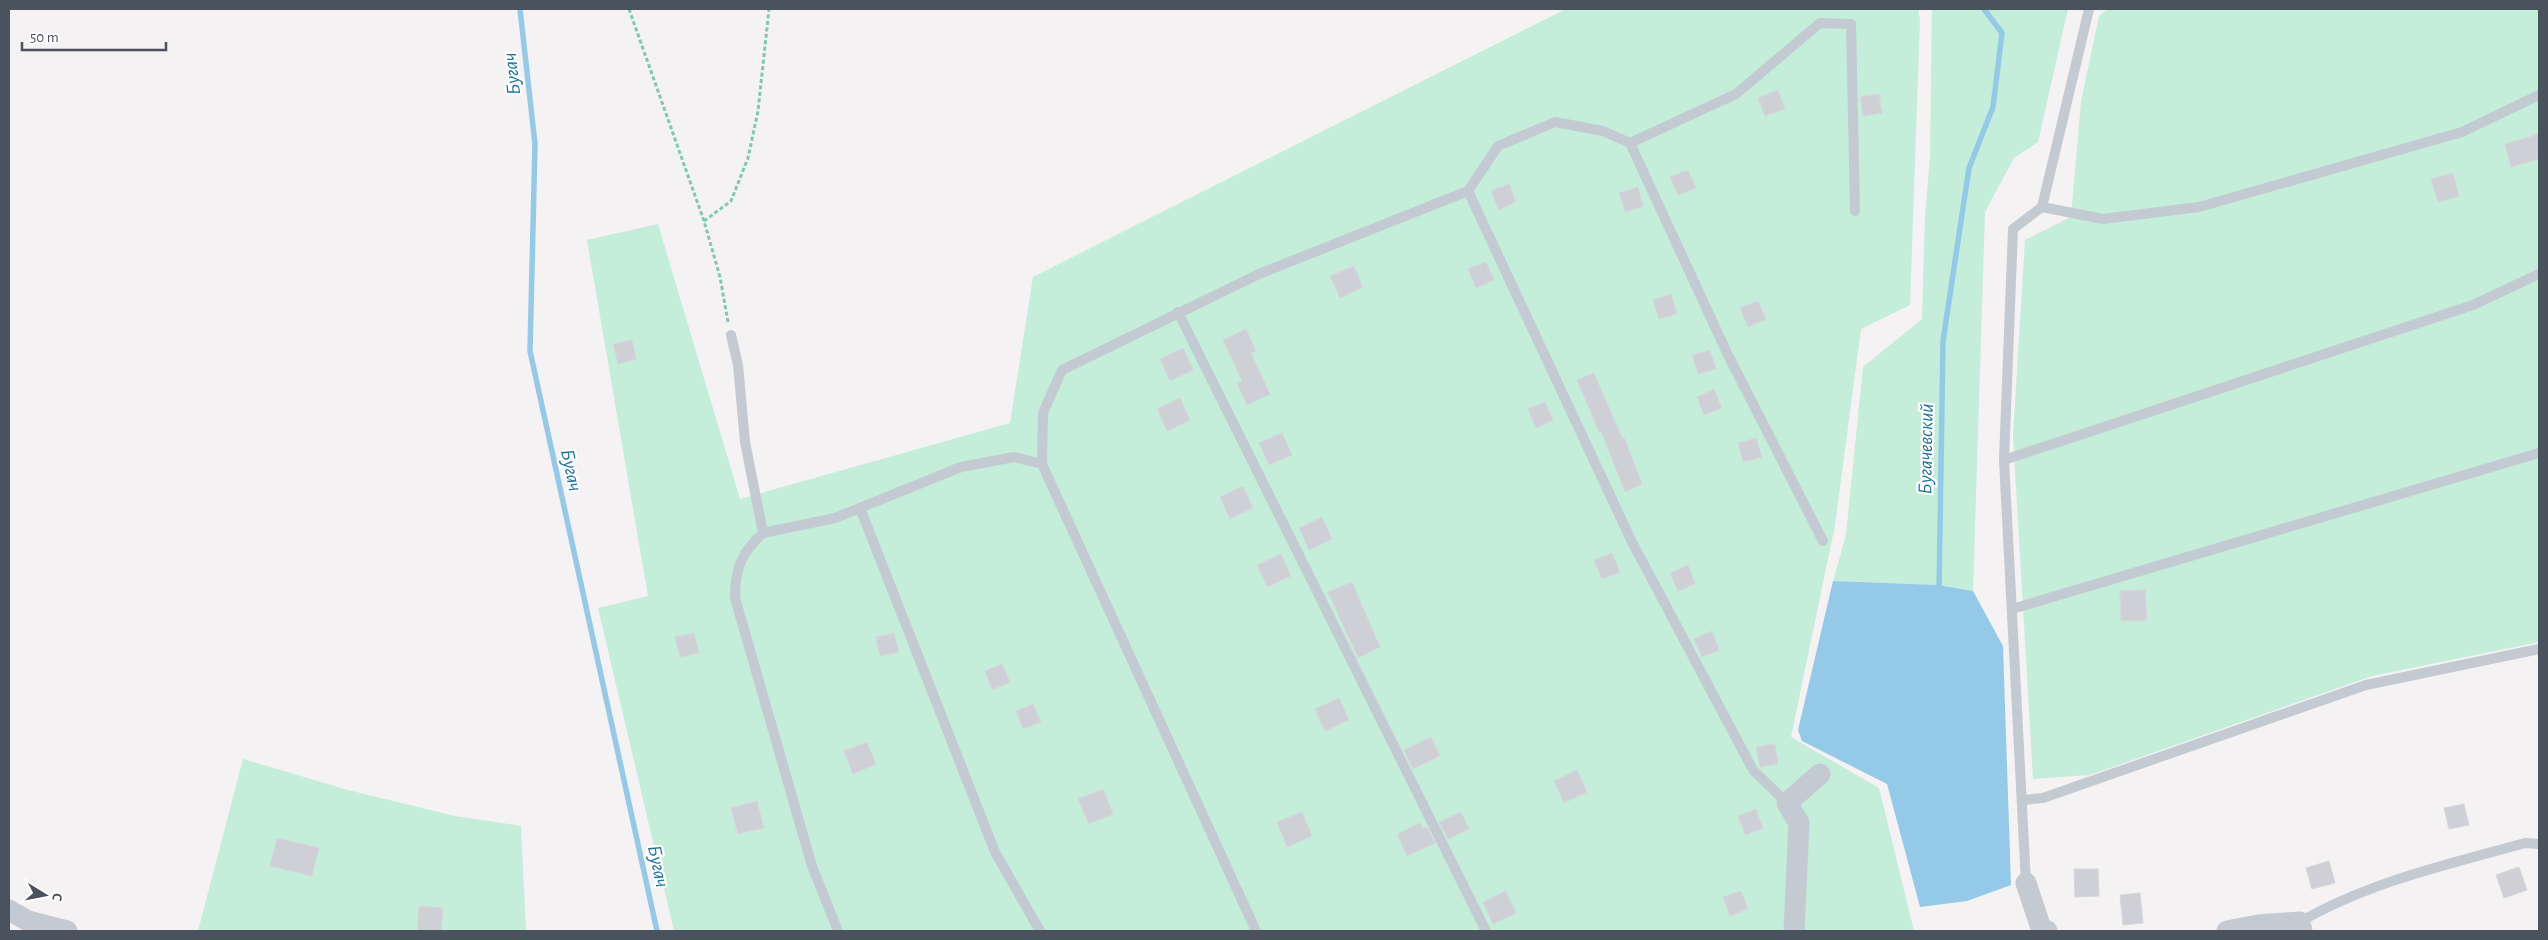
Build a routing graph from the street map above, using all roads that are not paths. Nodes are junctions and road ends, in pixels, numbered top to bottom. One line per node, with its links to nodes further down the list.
1 (2089, 9): 5 (lane)
2 (2539, 95): 5 (lane)
3 (1630, 144): 4 (lane); 6 (lane); 15 (lane)
4 (1468, 191): 8 (lane); 20 (lane)
5 (2042, 207): 11 (lane)
6 (1855, 211)
7 (2539, 274): 11 (lane)
8 (1178, 312): 12 (lane); 29 (lane)
9 (731, 335): 14 (lane)
10 (2539, 453): 16 (lane)
11 (2004, 460): 16 (lane)
12 (1042, 464): 13 (lane); 28 (lane)
13 (860, 508): 14 (lane); 27 (lane)
14 (763, 533): 26 (lane)
15 (1823, 541)
16 (2012, 609): 19 (lane)
17 (2539, 649): 19 (lane)
18 (1820, 774): 20 (street)
19 (2023, 800): 22 (lane)
20 (1786, 803): 30 (street)
21 (2539, 844): 24 (lane)
22 (2026, 883): 31 (street)
23 (9, 910): 25 (street)
24 (2301, 927): 32 (street)
25 (68, 931)
26 (838, 931)
27 (1040, 931)
28 (1256, 931)
29 (1486, 931)
30 (1794, 931)
31 (2047, 931)
32 (2227, 931)

